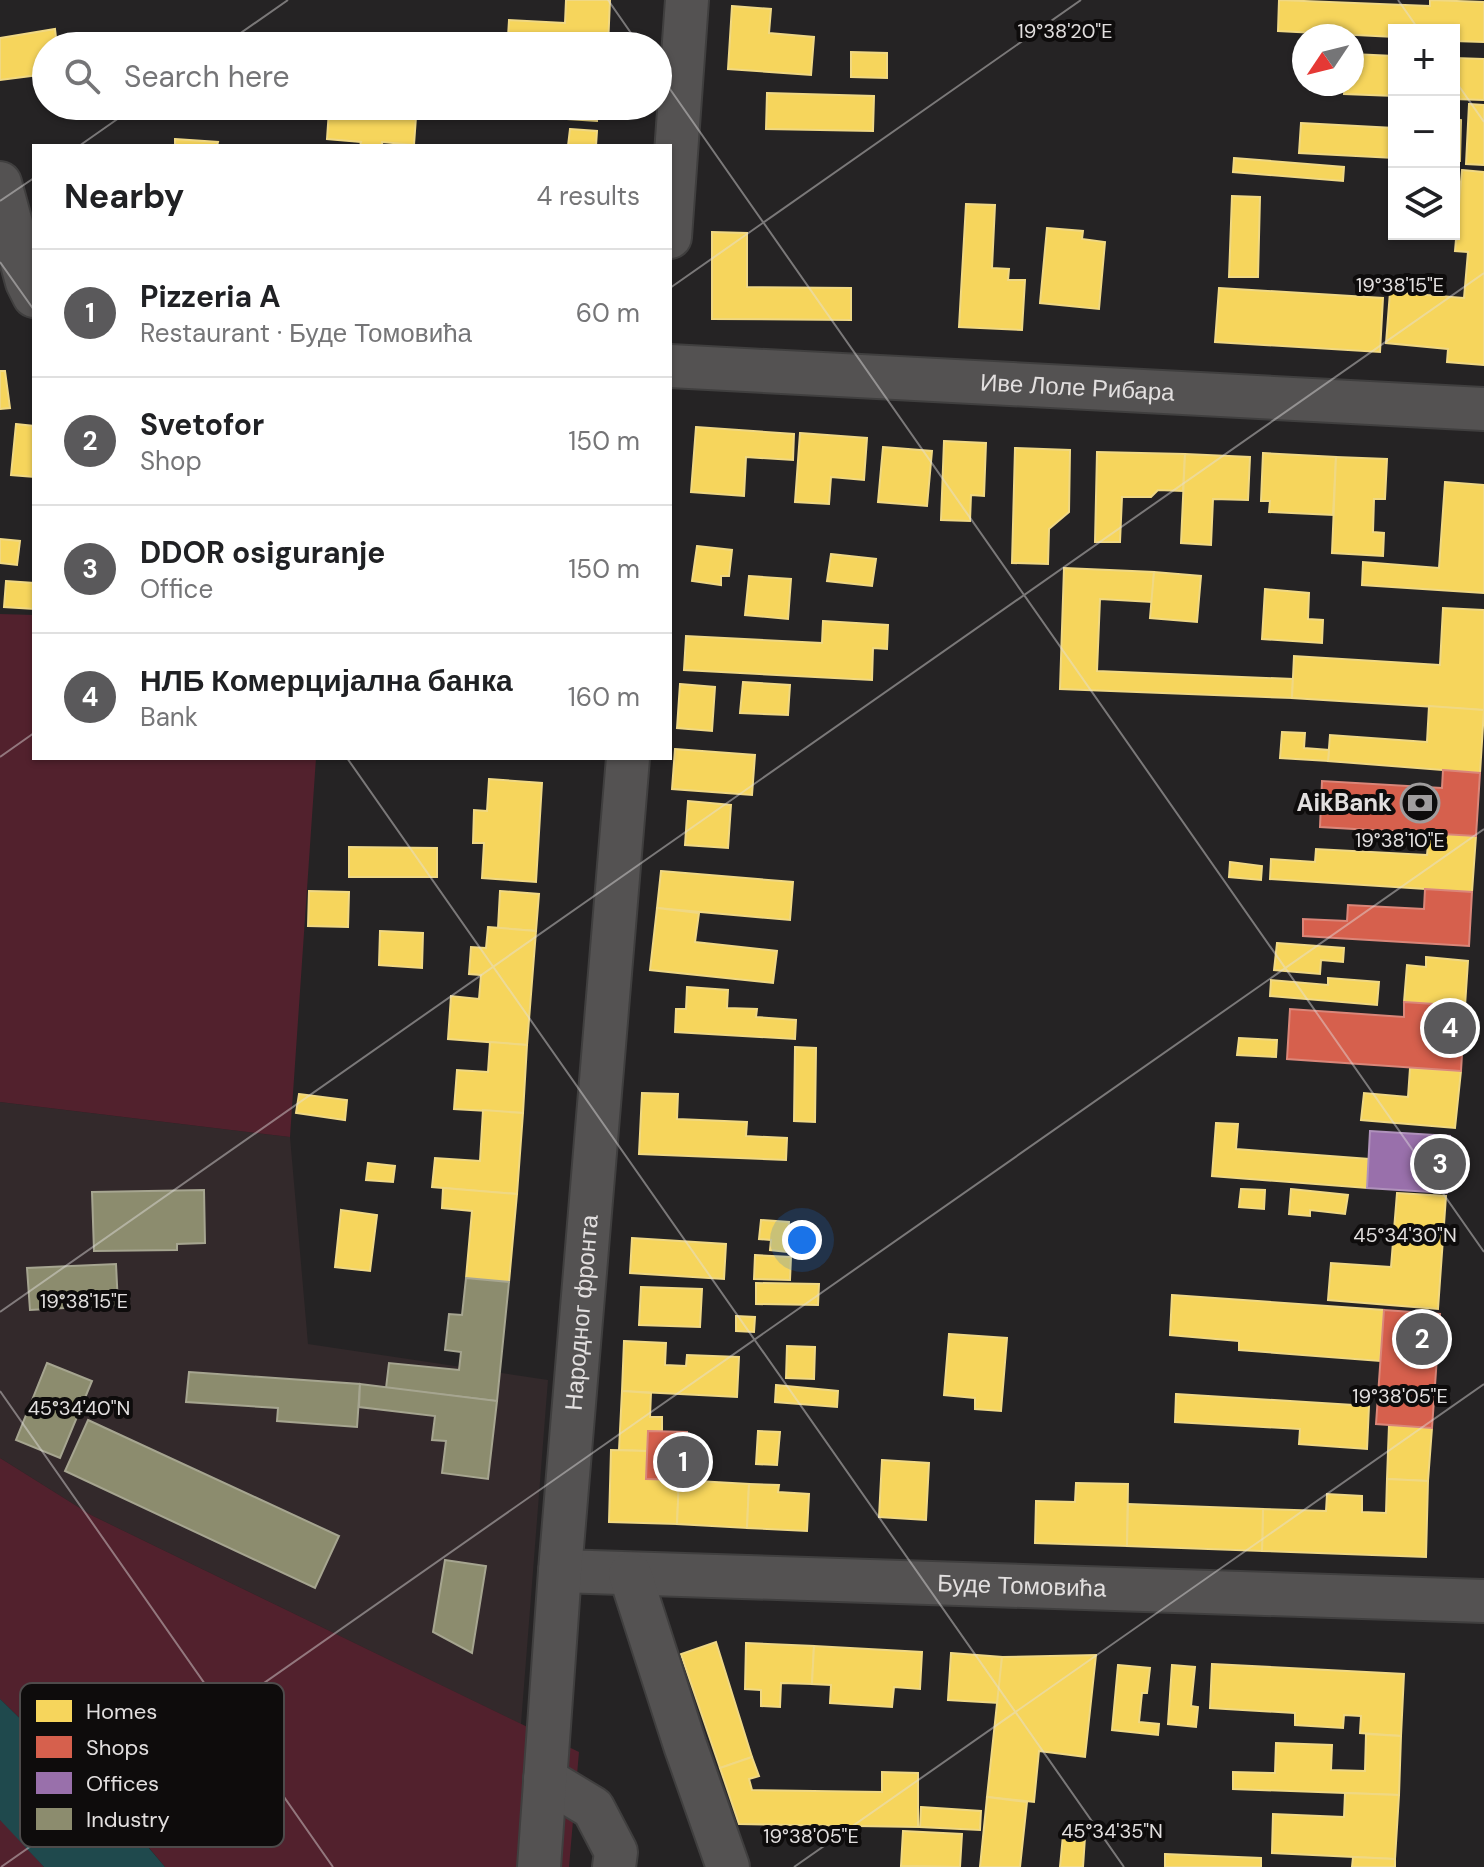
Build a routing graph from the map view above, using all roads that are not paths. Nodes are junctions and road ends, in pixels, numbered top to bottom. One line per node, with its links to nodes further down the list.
1 (687, 0): 3 (street)
2 (0, 183): 4 (street)
3 (672, 209)
4 (32, 292)
5 (672, 366): 6 (street, Иве Лоле Рибара)
6 (1484, 409)
7 (628, 760): 8 (street, Народног фронта)
8 (560, 1571): 9 (street, Буде Томовића); 11 (street, Народног фронта)
9 (630, 1574): 10 (street, Буде Томовића); 14 (street)
10 (1484, 1601)
11 (545, 1779): 12 (street, Народног фронта); 13 (street)
12 (539, 1867)
13 (614, 1867)
14 (728, 1867)

